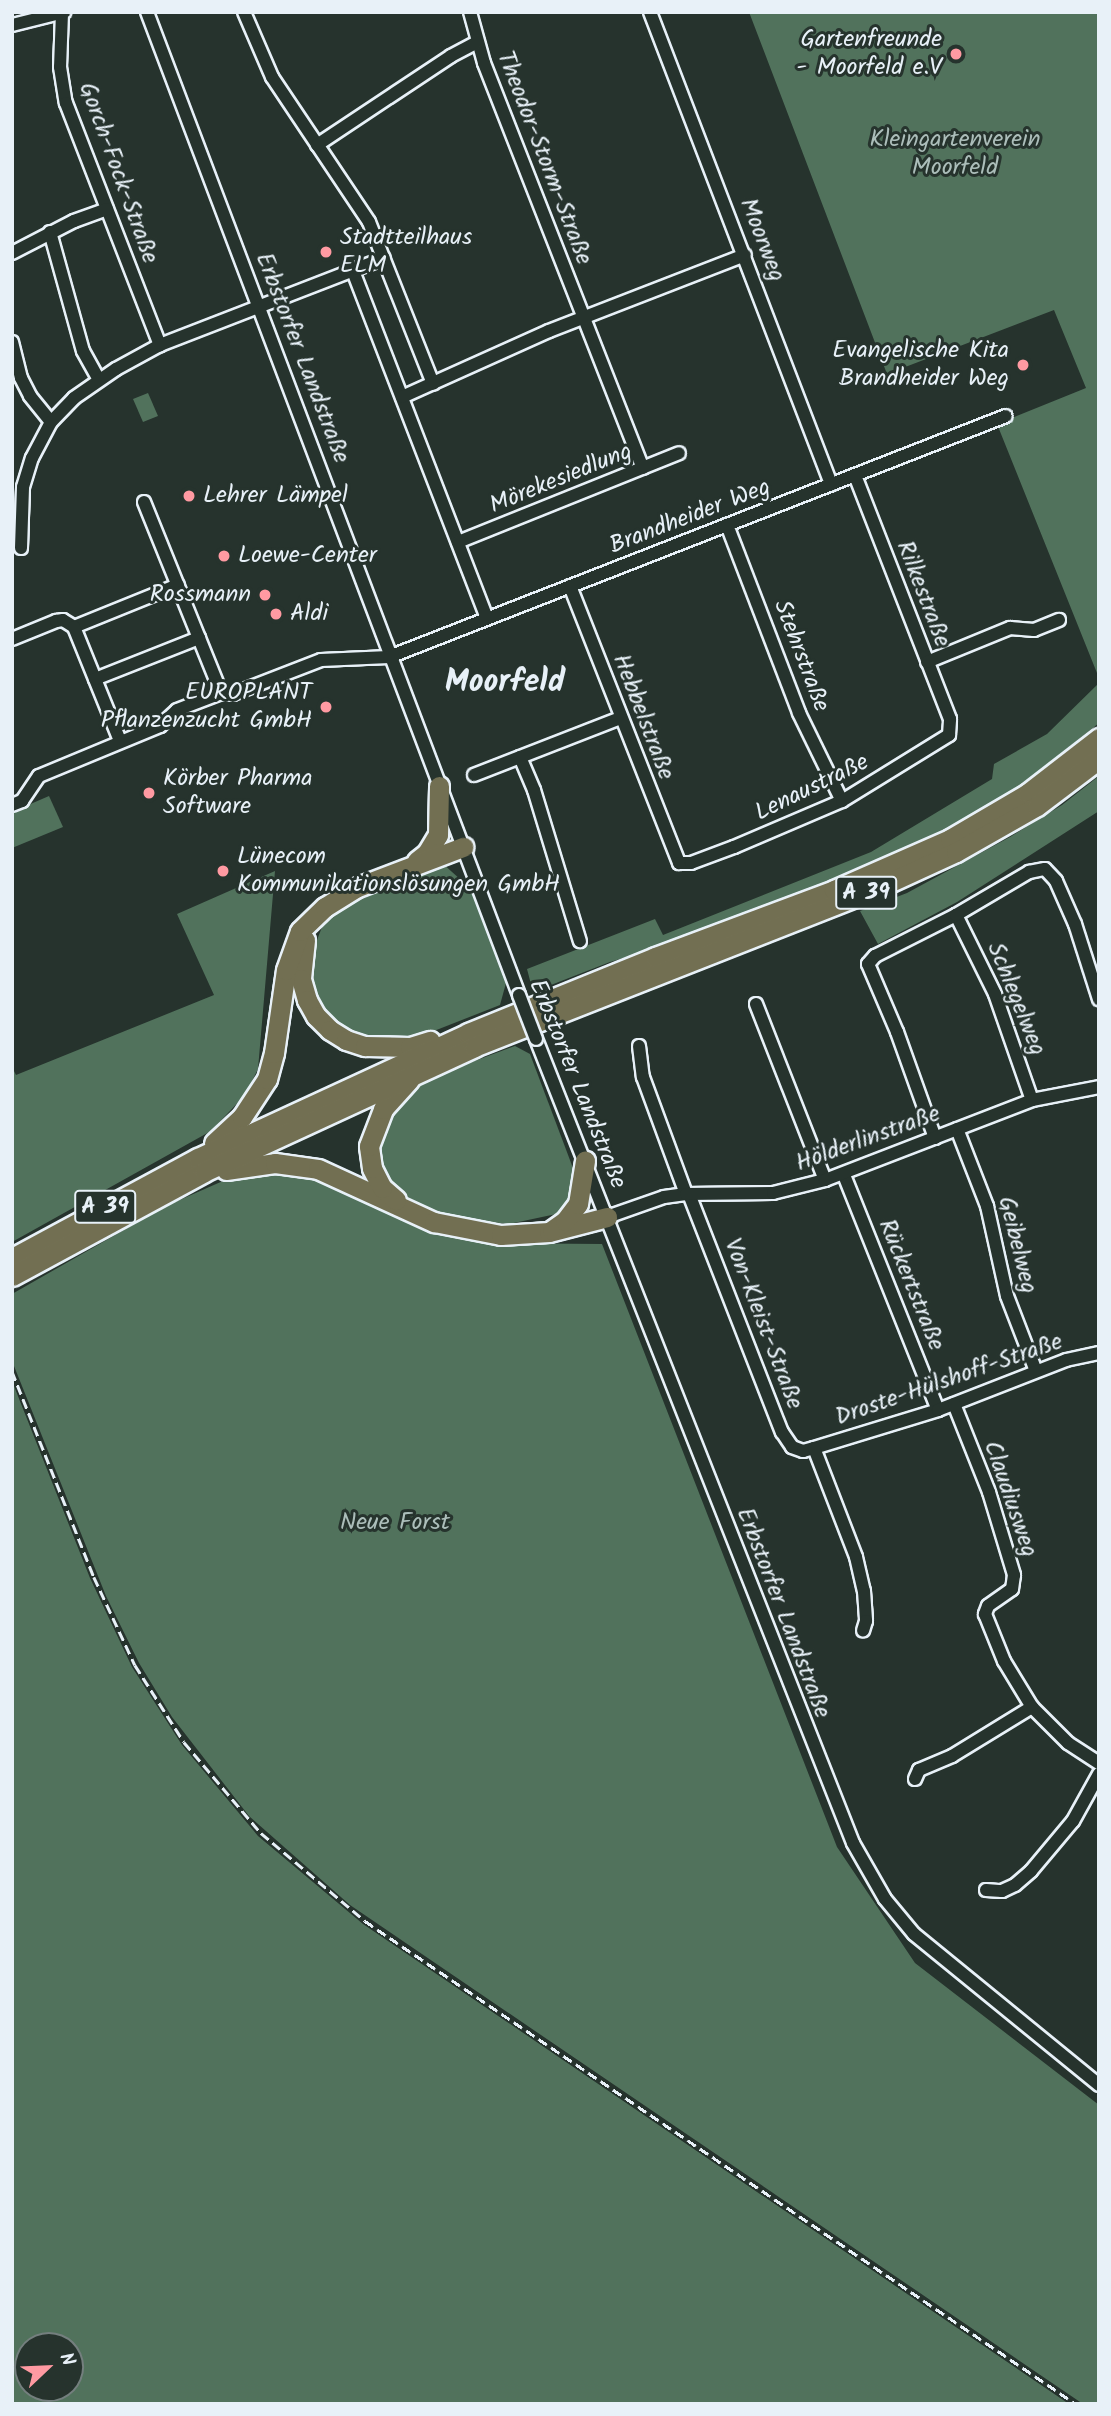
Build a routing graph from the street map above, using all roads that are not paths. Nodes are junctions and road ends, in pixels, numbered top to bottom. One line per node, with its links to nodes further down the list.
1 (147, 12): 15 (street, Erbstorfer Landstraße)
2 (244, 12): 8 (street)
3 (470, 12): 7 (street, Theodor-Storm-Straße)
4 (650, 12): 12 (street, Moorweg)
5 (63, 13): 6 (street); 9 (street, Gorch-Fock-Straße)
6 (12, 25)
7 (477, 42): 8 (street); 16 (street, Theodor-Storm-Straße)
8 (317, 145): 13 (street)
9 (107, 209): 10 (street); 18 (street, Gorch-Fock-Straße)
10 (50, 232): 11 (street); 19 (street)
11 (12, 253)
12 (745, 255): 16 (street); 27 (street, Moorweg)
13 (384, 258): 14 (street); 20 (street)
14 (353, 271): 15 (street); 21 (street)
15 (259, 307): 18 (street); 39 (street, Erbstorfer Landstraße)
16 (584, 317): 20 (street); 25 (street, Theodor-Storm-Straße)
17 (12, 342): 23 (street)
18 (160, 345): 19 (street)
19 (99, 380): 23 (street)
20 (433, 384): 21 (street)
21 (402, 397): 30 (street)
22 (1006, 416): 26 (street, Brandheider Weg)
23 (51, 422): 31 (street)
24 (679, 453): 25 (street, Mörekesiedlung)
25 (643, 468): 30 (street, Mörekesiedlung)
26 (855, 475): 27 (street, Brandheider Weg); 40 (street, Rilkestraße)
27 (831, 484): 29 (street, Brandheider Weg)
28 (144, 502): 32 (street)
29 (727, 525): 33 (street, Brandheider Weg); 51 (street, Stehrstraße)
30 (458, 542): 34 (street)
31 (22, 548)
32 (178, 585): 36 (street); 37 (street)
33 (570, 586): 34 (street, Brandheider Weg); 43 (street, Hebbelstraße)
34 (487, 618): 39 (street, Brandheider Weg)
35 (1059, 620): 40 (street)
36 (74, 627): 38 (street); 41 (street)
37 (199, 638): 41 (street); 42 (street)
38 (12, 639)
39 (389, 657): 42 (street, Brandheider Weg); 50 (street, Erbstorfer Landstraße)
40 (927, 662): 44 (street, Rilkestraße)
41 (95, 679): 46 (street)
42 (221, 692): 46 (street, Brandheider Weg)
43 (620, 718): 47 (street); 54 (street, Hebbelstraße)
44 (951, 729): 51 (street, Lenaustraße)
45 (1099, 738): 61 (highway, A 39)
46 (120, 741): 52 (street, Brandheider Weg)
47 (520, 757): 49 (street); 58 (street)
48 (1099, 759): 63 (highway, A 39)
49 (474, 775)
50 (439, 786): 53 (street, Erbstorfer Landstraße); 55 (highway)
51 (842, 800): 54 (street, Lenaustraße)
52 (12, 805)
53 (463, 847): 55 (highway); 69 (street, Erbstorfer Landstraße, bridge)
54 (678, 863)
55 (413, 864): 57 (highway)
56 (957, 915): 59 (street); 65 (street, Schlegelweg); 67 (street)
57 (313, 919): 61 (highway); 68 (highway)
58 (580, 941)
59 (1099, 999)
60 (756, 1004): 71 (street)
61 (468, 1033): 68 (highway, A 39)
62 (639, 1046): 72 (street)
63 (415, 1073): 73 (highway, A 39); 74 (highway)
64 (1099, 1087): 65 (street, Hölderlinstraße)
65 (1032, 1100): 66 (street, Hölderlinstraße)
66 (957, 1129): 67 (street, Hölderlinstraße); 80 (street, Geibelweg)
67 (935, 1138): 70 (street, Hölderlinstraße)
68 (198, 1158): 77 (highway, A 39)
69 (585, 1160): 75 (street, Erbstorfer Landstraße); 76 (highway)
70 (844, 1175): 71 (street, Hölderlinstraße); 82 (street, Rückertstraße)
71 (825, 1180): 72 (street, Hölderlinstraße)
72 (687, 1194): 75 (street, Hölderlinstraße); 83 (street, Von-Kleist-Straße)
73 (160, 1196): 74 (highway); 78 (highway, A 39)
74 (407, 1211): 76 (highway)
75 (607, 1217): 76 (highway); 90 (street, Erbstorfer Landstraße)
76 (549, 1233)
77 (12, 1258)
78 (12, 1276)
79 (1099, 1353): 80 (street, Droste-Hülshoff-Straße)
80 (1036, 1371): 81 (street, Droste-Hülshoff-Straße)
81 (954, 1404): 82 (street, Droste-Hülshoff-Straße); 85 (street, Claudiusweg)
82 (938, 1410): 83 (street, Droste-Hülshoff-Straße)
83 (814, 1448): 84 (street)
84 (863, 1632)
85 (1032, 1707): 86 (street, Claudiusweg); 88 (street)
86 (1099, 1763)
87 (1099, 1774): 89 (street)
88 (915, 1779)
89 (986, 1890)
90 (1099, 2085)

